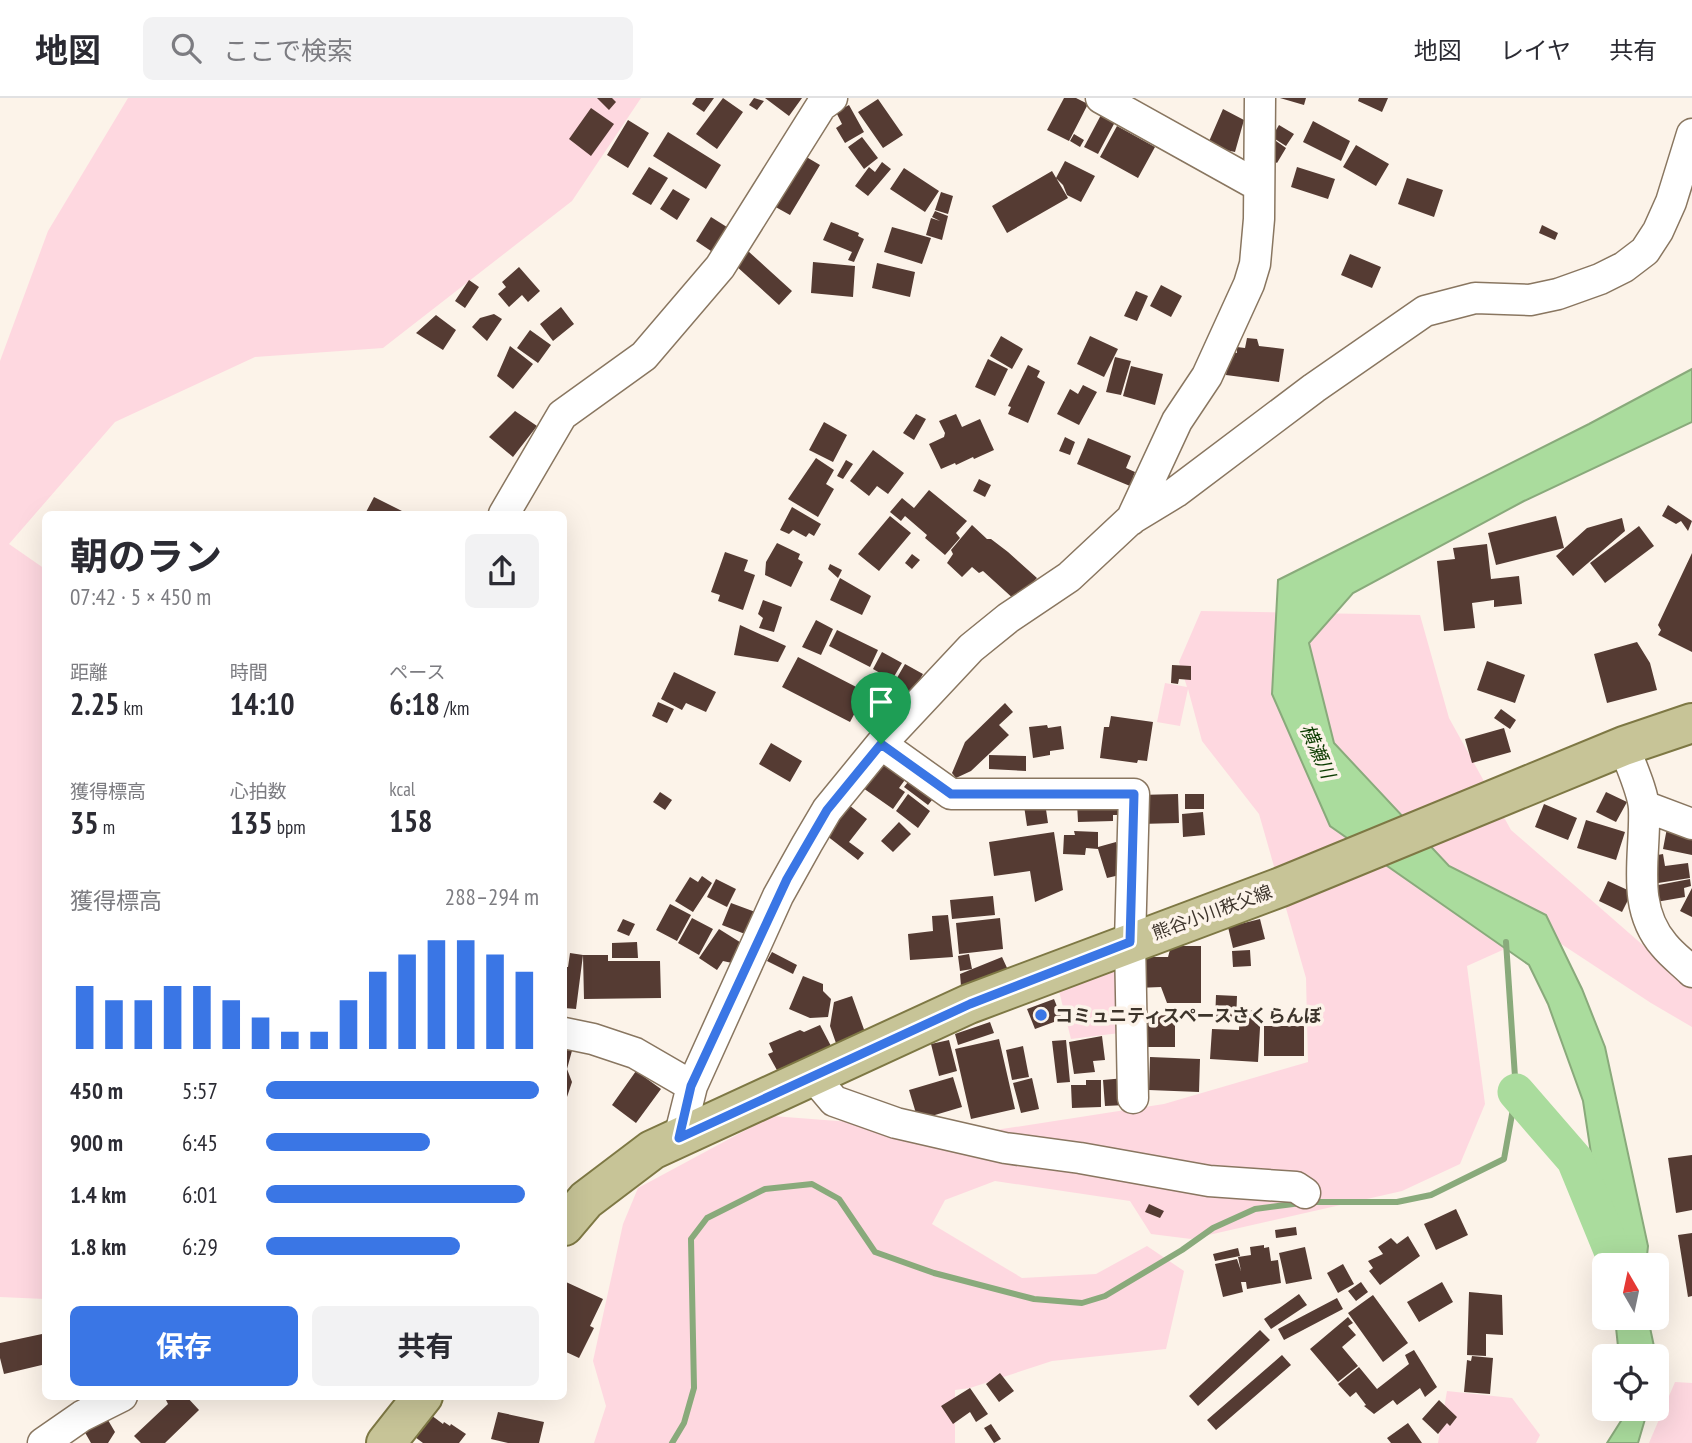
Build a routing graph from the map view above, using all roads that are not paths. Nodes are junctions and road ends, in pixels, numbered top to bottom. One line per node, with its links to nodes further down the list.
1 (832, 98): 6 (street)
2 (1101, 98): 5 (street)
3 (1260, 98): 5 (street)
4 (1692, 134): 7 (street)
5 (1259, 186): 7 (street)
6 (506, 511)
7 (1130, 520): 9 (street)
8 (1692, 723): 10 (main road, 熊谷小川秩父線)
9 (881, 744): 13 (street); 17 (street)
10 (1624, 746): 11 (street); 13 (main road, 熊谷小川秩父線)
11 (1644, 806): 12 (street); 14 (street)
12 (1692, 824)
13 (1130, 942): 16 (main road, 熊谷小川秩父線); 18 (street)
14 (1692, 972)
15 (567, 1034): 17 (street)
16 (812, 1075): 19 (main road, 熊谷小川秩父線); 20 (street)
17 (691, 1086): 19 (street)
18 (1133, 1098)
19 (679, 1138): 21 (main road, 熊谷小川秩父線)
20 (1305, 1193)
21 (567, 1222)
22 (114, 1400): 24 (street)
23 (419, 1400): 25 (main road)
24 (43, 1443)
25 (386, 1443)

